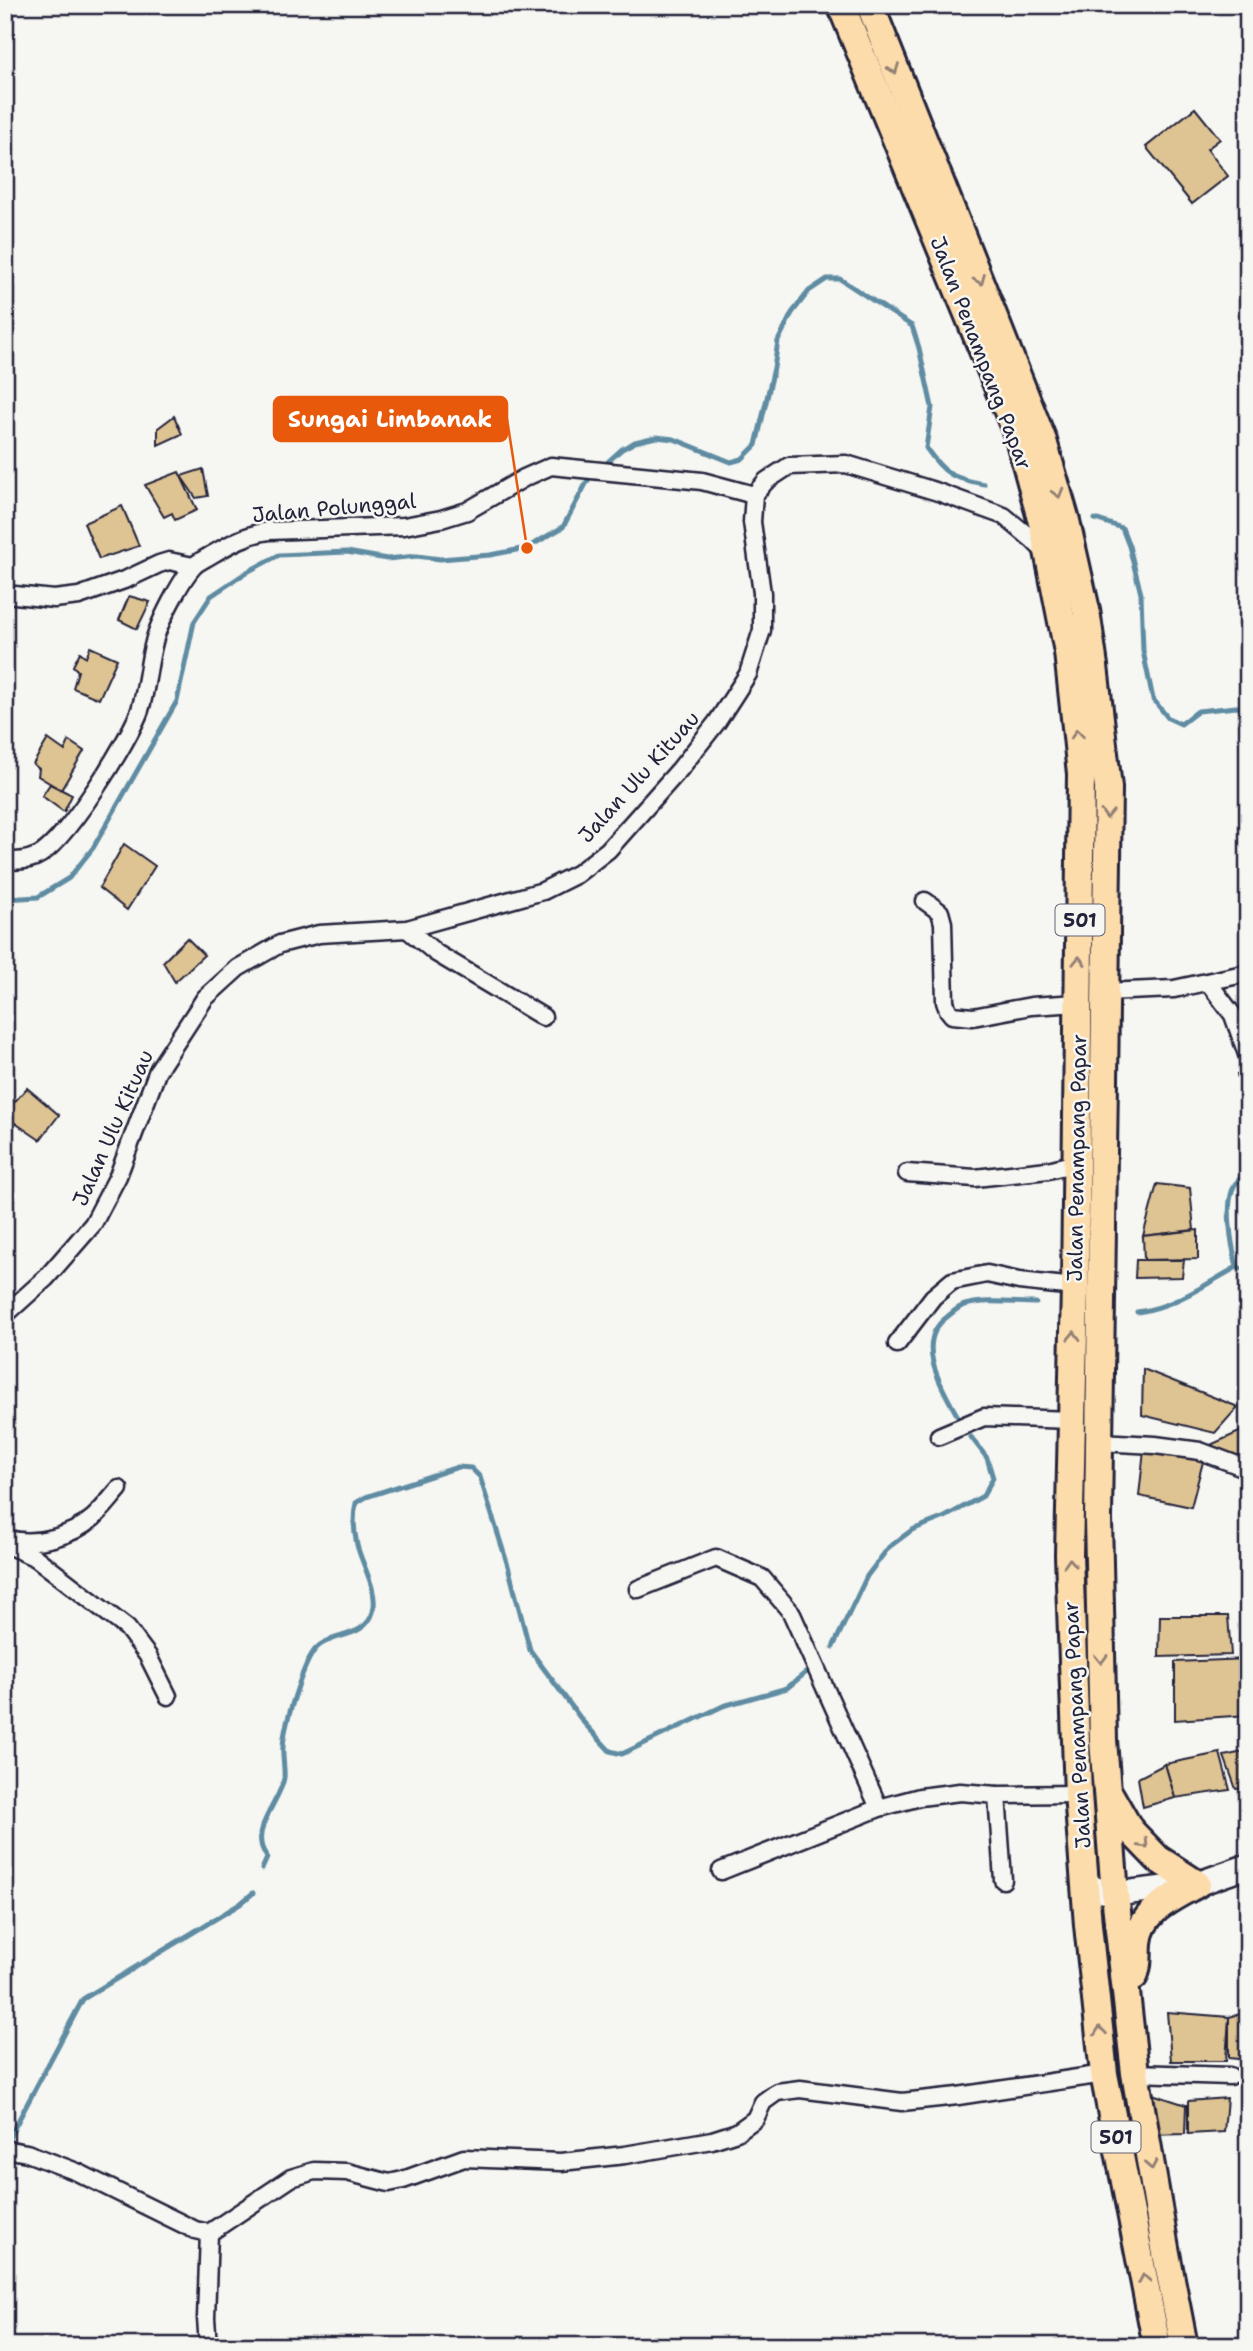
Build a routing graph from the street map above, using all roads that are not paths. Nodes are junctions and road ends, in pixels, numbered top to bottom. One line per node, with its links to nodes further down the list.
1 (841, 5): 3 (main road, Jalan Penampang Papar / 501)
2 (870, 5): 14 (main road, Jalan Penampang Papar / 501, one-way to 14)
3 (1033, 491): 5 (street); 6 (main road, Jalan Penampang Papar / 501)
4 (754, 495): 5 (street); 7 (street, Jalan Polunggal); 11 (street, Jalan Ulu Kituau)
5 (1004, 516): 6 (street)
6 (1049, 556): 15 (main road, Jalan Penampang Papar / 501, one-way to 6)
7 (193, 566): 8 (street); 9 (street, Jalan Polunggal)
8 (5, 594)
9 (5, 861)
10 (925, 901): 15 (street)
11 (407, 929): 16 (street); 21 (street, Jalan Ulu Kituau)
12 (1248, 973): 13 (street)
13 (1208, 982): 14 (street); 17 (street)
14 (1104, 992): 23 (main road, Jalan Penampang Papar / 501)
15 (1078, 1003): 18 (main road, Jalan Penampang Papar / 501)
16 (543, 1017)
17 (1248, 1057)
18 (1076, 1163): 19 (street); 20 (main road, Jalan Penampang Papar / 501)
19 (907, 1173)
20 (1076, 1287): 22 (street); 24 (main road, Jalan Penampang Papar / 501, one-way to 20)
21 (5, 1315)
22 (897, 1344)
23 (1101, 1362): 24 (main road); 27 (main road, Jalan Penampang Papar / 501)
24 (1072, 1392): 25 (main road, Jalan Penampang Papar / 501)
25 (1071, 1420): 26 (street); 34 (main road, Jalan Penampang Papar / 501, one-way to 25)
26 (939, 1436)
27 (1099, 1442): 28 (street); 33 (main road, Jalan Penampang Papar / 501, one-way to 33)
28 (1248, 1469)
29 (120, 1489): 30 (street)
30 (5, 1541): 32 (street)
31 (638, 1589): 36 (street)
32 (168, 1696)
33 (1107, 1789): 41 (main road, one-way to 41); 42 (main road, Jalan Penampang Papar / 501)
34 (1079, 1794): 35 (street); 39 (main road, Jalan Penampang Papar / 501)
35 (997, 1795): 36 (street); 40 (street)
36 (879, 1808): 38 (street)
37 (1248, 1867): 41 (main road)
38 (722, 1871)
39 (1084, 1876): 42 (main road); 45 (main road, Jalan Penampang Papar / 501, one-way to 39)
40 (1003, 1880)
41 (1197, 1884): 42 (main road); 43 (main road)
42 (1115, 1894): 43 (main road, Jalan Penampang Papar / 501)
43 (1125, 1996): 44 (main road, Jalan Penampang Papar / 501)
44 (1135, 2073): 46 (street); 51 (main road, Jalan Penampang Papar / 501, one-way to 51)
45 (1104, 2074): 48 (street); 50 (main road, Jalan Penampang Papar / 501, one-way to 45)
46 (1230, 2076)
47 (5, 2149): 48 (street)
48 (209, 2233): 49 (street)
49 (208, 2346)
50 (1157, 2346)
51 (1184, 2346)

